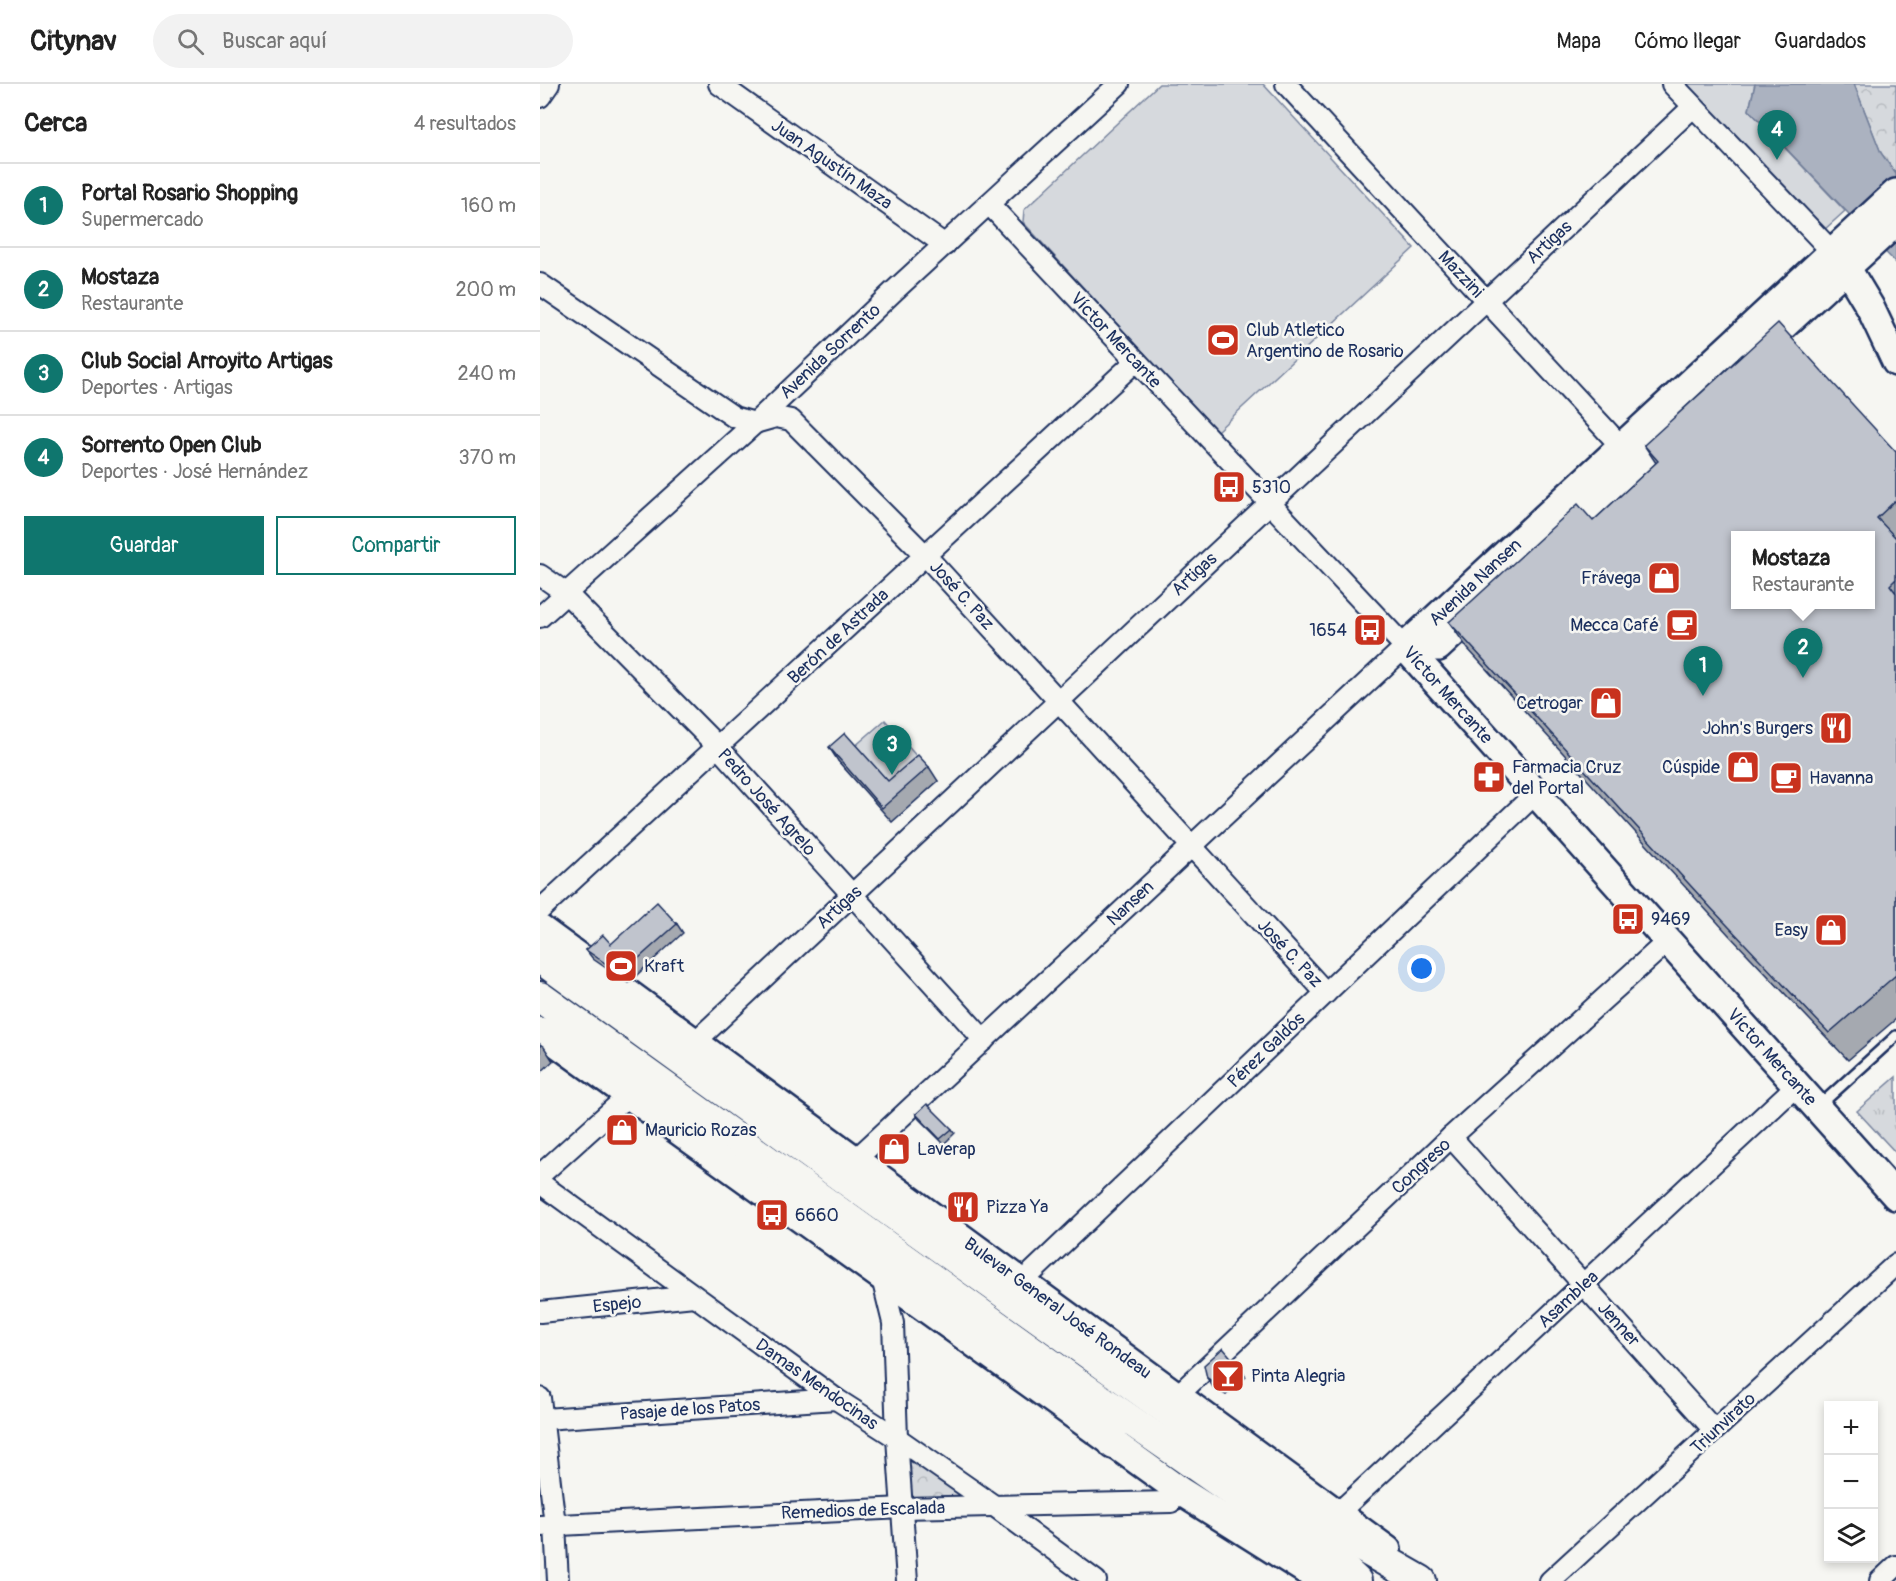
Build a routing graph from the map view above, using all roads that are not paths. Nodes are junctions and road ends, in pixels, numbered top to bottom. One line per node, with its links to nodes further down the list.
1 (549, 84): 6 (street)
2 (719, 84): 11 (street, Juan Agustín Maza)
3 (1118, 84): 9 (street, Avenida Sorrento)
4 (1286, 84): 14 (street, Mazzini)
5 (1672, 84): 7 (street)
6 (540, 97)
7 (1694, 106): 12 (street); 14 (street, Artigas)
8 (1896, 193): 12 (main road, Avenida Nansen)
9 (988, 204): 11 (street, Avenida Sorrento); 15 (street, Víctor Mercante)
10 (1896, 222): 12 (main road, Avenida Nansen)
11 (945, 245): 17 (street, Avenida Sorrento)
12 (1847, 252): 16 (main road); 18 (main road, Avenida Nansen)
13 (540, 284): 17 (street)
14 (1486, 301): 18 (street, Mazzini); 19 (street, Artigas)
15 (1136, 362): 19 (street, Víctor Mercante); 20 (street, Berón de Astrada)
16 (1896, 362)
17 (754, 423): 20 (street, José C. Paz); 22 (street, Avenida Sorrento)
18 (1629, 454): 24 (main road, Avenida Nansen)
19 (1269, 504): 24 (street, Víctor Mercante); 25 (street, Artigas)
20 (926, 555): 25 (street, José C. Paz); 26 (street, Berón de Astrada)
21 (540, 575): 22 (street, Pedro José Agrelo)
22 (566, 593): 23 (street, Avenida Sorrento); 26 (street, Pedro José Agrelo)
23 (540, 617)
24 (1405, 647): 27 (main road, Víctor Mercante); 28 (street, Nansen)
25 (1059, 701): 28 (street, José C. Paz); 29 (street, Artigas)
26 (718, 747): 29 (street, Pedro José Agrelo); 30 (street, Berón de Astrada)
27 (1536, 793): 32 (main road, Víctor Mercante); 35 (street, Pérez Galdós)
28 (1192, 846): 35 (street, José C. Paz); 40 (street, Nansen)
29 (851, 895): 40 (street, Pedro José Agrelo); 41 (street, Artigas)
30 (540, 910)
31 (540, 929): 34 (main road, Bulevar General José Rondeau)
32 (1668, 941): 42 (main road, Víctor Mercante); 45 (street, Congreso)
33 (540, 958): 37 (main road, Bulevar General José Rondeau)
34 (582, 960): 37 (main road); 41 (main road, Bulevar General José Rondeau)
35 (1326, 993): 54 (street, Pérez Galdós)
36 (540, 997): 50 (main road)
37 (633, 1024): 46 (main road, Bulevar General José Rondeau)
38 (540, 1031): 43 (main road)
39 (1896, 1036): 44 (lane)
40 (984, 1040): 46 (street, Nansen)
41 (695, 1042): 46 (main road, Bulevar General José Rondeau)
42 (1797, 1085): 44 (main road, Víctor Mercante); 55 (street, Asamblea)
43 (629, 1095): 47 (street); 50 (main road)
44 (1817, 1108): 49 (main road, Víctor Mercante)
45 (1451, 1137): 55 (street, Jenner); 60 (street, Congreso)
46 (849, 1169): 50 (street); 51 (main road, Bulevar General José Rondeau); 58 (main road, Bulevar General José Rondeau)
47 (540, 1175)
48 (540, 1184): 56 (street, Damas Mendocinas)
49 (1896, 1196)
50 (815, 1213): 52 (main road); 59 (main road)
51 (991, 1259): 54 (main road, Bulevar General José Rondeau); 58 (main road)
52 (865, 1264): 65 (street); 66 (main road)
53 (1896, 1264): 64 (street, Triunvirato)
54 (1022, 1282): 60 (main road, Bulevar General José Rondeau)
55 (1583, 1284): 64 (street, Jenner); 70 (street, Asamblea)
56 (694, 1296): 57 (street, Espejo); 62 (street, Damas Mendocinas)
57 (540, 1312)
58 (1048, 1323): 78 (main road, Bulevar General José Rondeau)
59 (1074, 1382): 66 (main road); 77 (main road)
60 (1178, 1395): 70 (main road, Bulevar General José Rondeau)
61 (540, 1398): 63 (street)
62 (836, 1399): 63 (street, Pasaje de los Patos); 65 (street, Damas Mendocinas)
63 (544, 1419): 71 (street)
64 (1714, 1430): 80 (street, Triunvirato)
65 (897, 1438): 68 (street, Damas Mendocinas); 69 (street)
66 (1114, 1444): 67 (main road)
67 (1180, 1491): 68 (street, Remedios de Escalada); 76 (main road)
68 (993, 1505): 69 (street, Remedios de Escalada); 75 (street, Damas Mendocinas)
69 (903, 1508): 71 (street, Remedios de Escalada); 74 (street)
70 (1338, 1513): 79 (main road, Bulevar General José Rondeau)
71 (548, 1525): 73 (street)
72 (1896, 1566): 81 (street)
73 (558, 1581)
74 (907, 1581)
75 (1096, 1581)
76 (1323, 1581)
77 (1356, 1581)
78 (1421, 1581)
79 (1429, 1581)
80 (1550, 1581)
81 (1880, 1581)

